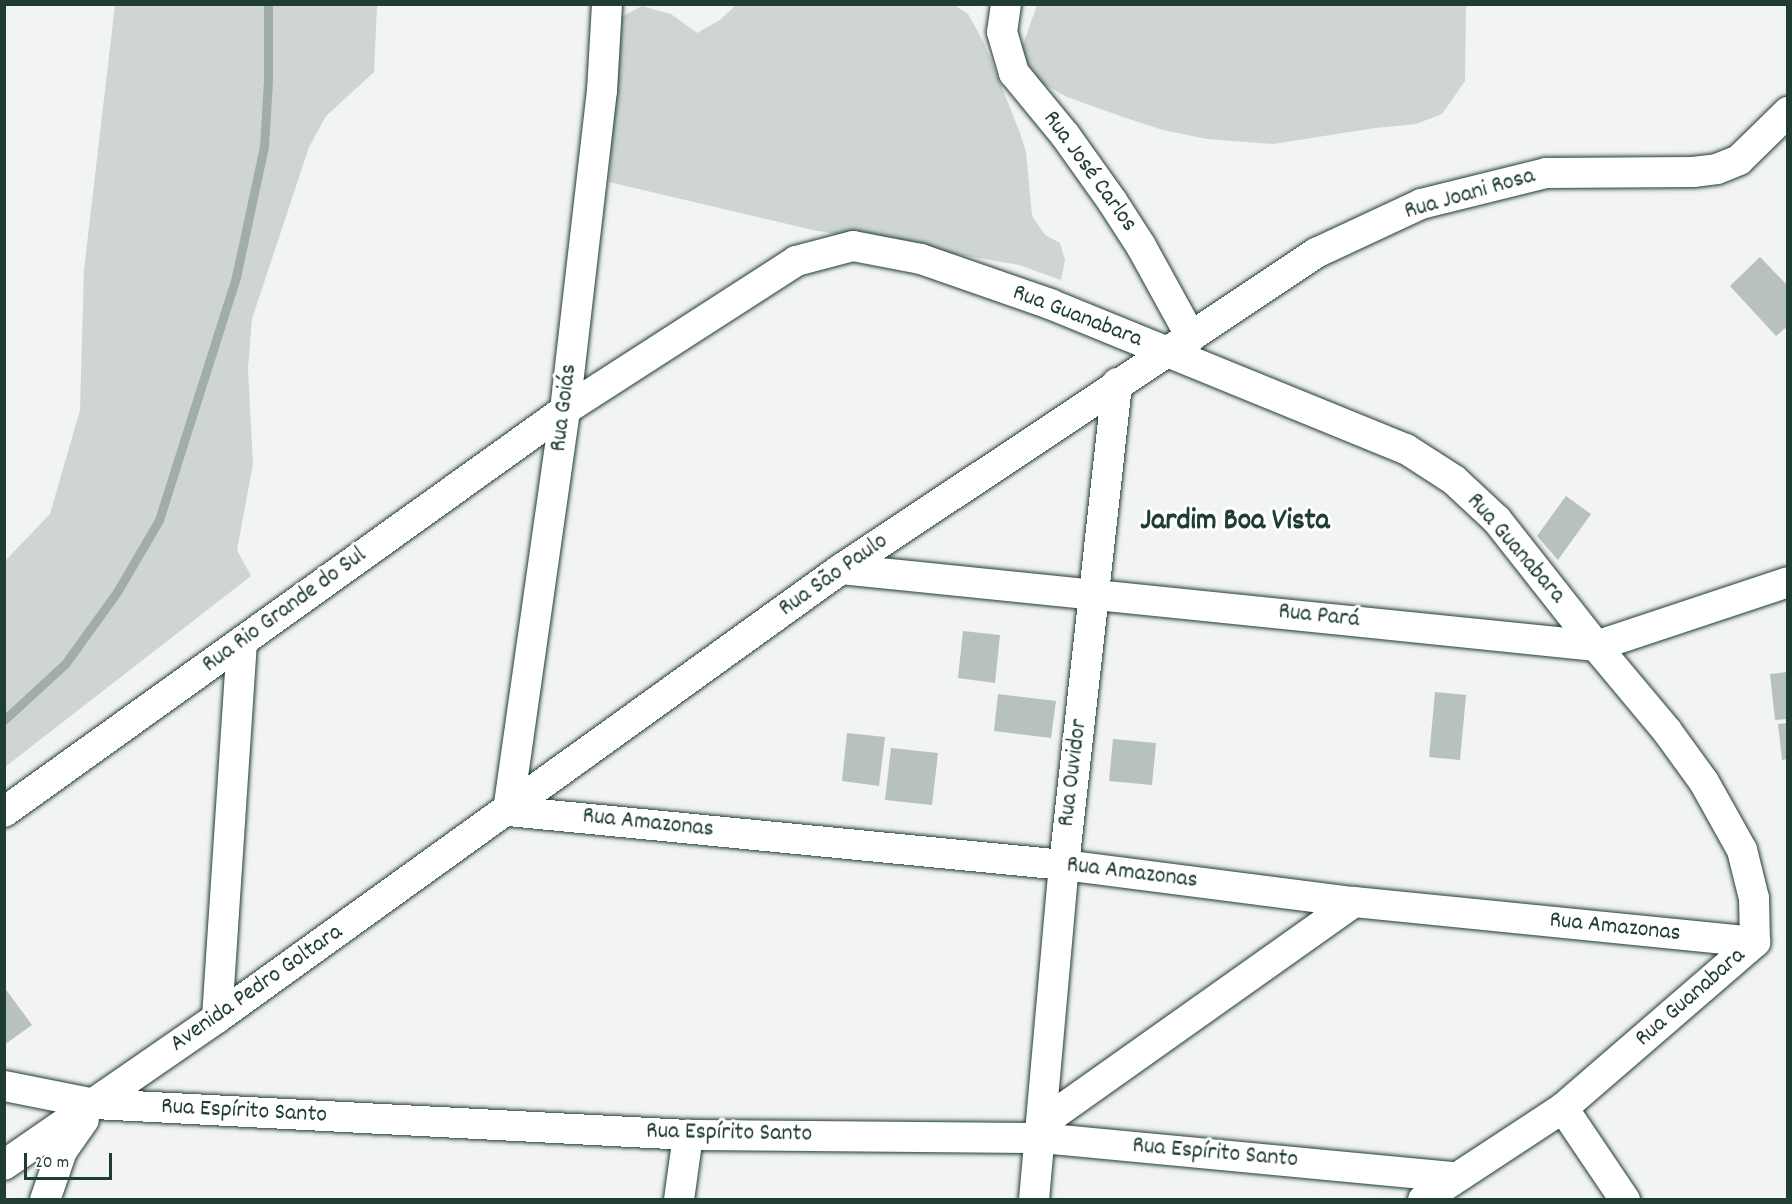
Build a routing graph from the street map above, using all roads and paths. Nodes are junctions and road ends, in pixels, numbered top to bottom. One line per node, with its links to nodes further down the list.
1 (607, 4): 6 (street, Rua Goiás)
2 (1006, 4): 4 (street, Rua José Carlos)
3 (1788, 112): 4 (street, Rua Joani Rosa)
4 (1180, 345): 5 (street, Rua São Paulo); 6 (street, Rua Guanabara); 11 (street, Rua Guanabara)
5 (1117, 383): 7 (street, Rua São Paulo); 9 (street, Rua Ouvidor)
6 (565, 410): 10 (street, Rua Rio Grande do Sul); 12 (street, Rua Goiás)
7 (841, 569): 9 (street, Rua Pará); 12 (street, Rua São Paulo)
8 (1788, 582): 11 (street, Rua Pará)
9 (1095, 594): 11 (street, Rua Pará); 14 (street, Rua Ouvidor)
10 (242, 642): 13 (street, Rua Rio Grande do Sul); 17 (street)
11 (1596, 646): 16 (street, Rua Guanabara)
12 (508, 811): 14 (street, Rua Amazonas); 17 (street, Avenida Pedro Goltara)
13 (4, 812)
14 (1064, 865): 15 (street, Rua Amazonas); 21 (street, Rua Ouvidor)
15 (1354, 902): 16 (street, Rua Amazonas); 21 (street)
16 (1755, 942): 20 (street, Rua Guanabara)
17 (217, 1018): 19 (street, Avenida Pedro Goltara)
18 (4, 1086): 19 (street, Rua Espírito Santo)
19 (95, 1104): 22 (street, Rua Espírito Santo); 23 (street, Avenida Pedro Goltara); 25 (street)
20 (1563, 1108): 24 (street, Rua Guanabara); 29 (street)
21 (1042, 1130): 22 (street, Rua Espírito Santo); 24 (street, Rua Espírito Santo); 27 (street, Rua Ouvidor)
22 (688, 1135): 26 (street)
23 (4, 1165)
24 (1455, 1177): 28 (street, Rua Guanabara)
25 (45, 1200)
26 (678, 1200)
27 (1034, 1200)
28 (1423, 1200)
29 (1625, 1200)

